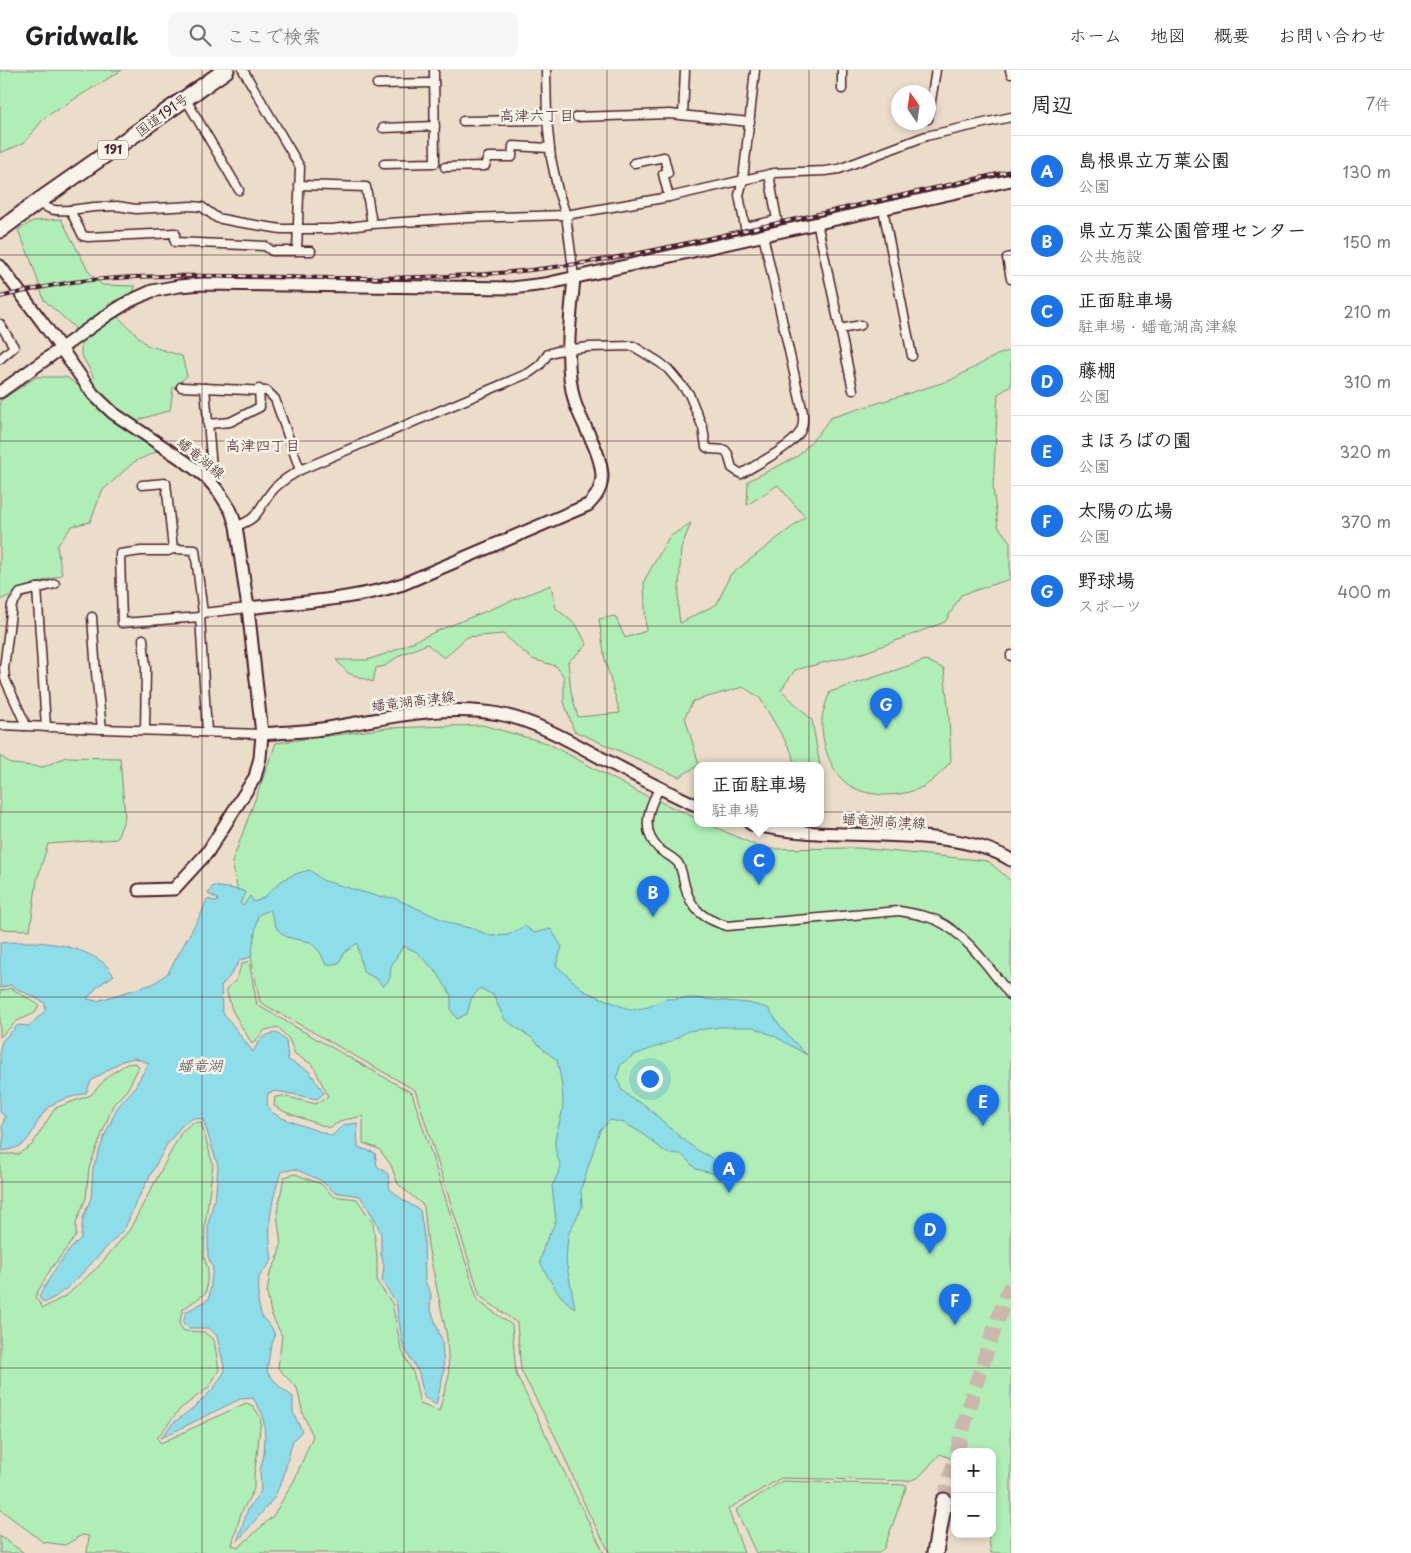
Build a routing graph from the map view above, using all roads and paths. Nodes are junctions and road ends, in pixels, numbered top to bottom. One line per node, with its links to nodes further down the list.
1 (226, 70): 15 (highway, 国道191号 / 191)
2 (243, 70): 33 (street)
3 (434, 70): 11 (street)
4 (546, 70): 19 (street)
5 (685, 70): 16 (street)
6 (755, 70): 21 (street)
7 (842, 70): 14 (street)
8 (936, 70): 13 (street)
9 (1010, 70): 10 (street)
10 (1011, 74)
11 (434, 83): 12 (street); 22 (street)
12 (377, 84)
13 (934, 85)
14 (842, 89)
15 (185, 98): 34 (street); 36 (highway, 国道191号 / 191)
16 (683, 115): 18 (street); 21 (street)
17 (1011, 117): 25 (street)
18 (577, 118)
19 (547, 120): 20 (street); 26 (street)
20 (463, 121)
21 (750, 122): 31 (street)
22 (435, 126): 23 (street); 28 (street)
23 (383, 128)
24 (927, 130): 25 (street)
25 (926, 136): 30 (street)
26 (550, 148): 29 (street); 39 (street)
27 (634, 163): 35 (street)
28 (384, 164)
29 (445, 167)
30 (769, 174): 31 (street); 31 (street)
31 (743, 180): 35 (street)
32 (1011, 180): 37 (street)
33 (298, 185): 41 (street); 43 (street)
34 (240, 190)
35 (669, 197): 39 (street)
36 (39, 201): 38 (street); 42 (highway, 国道191号 / 191)
37 (883, 208): 40 (street); 54 (street)
38 (70, 210): 43 (street); 43 (street)
39 (566, 215): 41 (street); 47 (street)
40 (818, 222): 44 (street); 51 (street)
41 (372, 224): 43 (street)
42 (0, 230)
43 (298, 230)
44 (763, 235): 47 (street); 53 (street)
45 (1011, 257): 48 (street)
46 (0, 266): 52 (street, 蟠竜湖線)
47 (574, 277): 52 (street); 53 (street)
48 (1011, 279)
49 (0, 324): 55 (street)
50 (861, 325): 51 (street)
51 (840, 329): 59 (street)
52 (61, 349): 60 (street); 63 (street, 蟠竜湖線)
53 (568, 350): 62 (street); 69 (street)
54 (912, 356)
55 (0, 359)
56 (181, 387): 57 (street)
57 (205, 388): 58 (street); 61 (street)
58 (259, 389): 61 (street); 62 (street)
59 (853, 390)
60 (0, 392)
61 (208, 424): 63 (street)
62 (300, 470): 65 (street)
63 (207, 478): 65 (street, 蟠竜湖線)
64 (142, 485): 66 (street)
65 (236, 526): 69 (street, 蟠竜湖線)
66 (173, 549): 70 (street); 70 (street)
67 (55, 584): 68 (street)
68 (37, 588): 74 (street); 75 (street)
69 (248, 608): 70 (street); 79 (street, 蟠竜湖線)
70 (201, 615): 78 (street)
71 (92, 617): 76 (street)
72 (143, 638): 77 (street)
73 (0, 725): 74 (street)
74 (24, 726): 75 (street)
75 (46, 727): 76 (street)
76 (102, 729): 77 (street)
77 (145, 730): 78 (street)
78 (207, 732): 79 (street)
79 (262, 734): 80 (street, 蟠竜湖高津線); 84 (street, 蟠竜湖線)
80 (659, 789): 81 (street, 蟠竜湖高津線); 85 (street)
81 (694, 804)
82 (770, 827): 83 (street, 蟠竜湖高津線)
83 (1011, 860)
84 (139, 890)
85 (1011, 996)
86 (947, 1506): 87 (highway); 88 (highway); 89 (highway)
87 (935, 1553)
88 (940, 1553)
89 (945, 1553)

